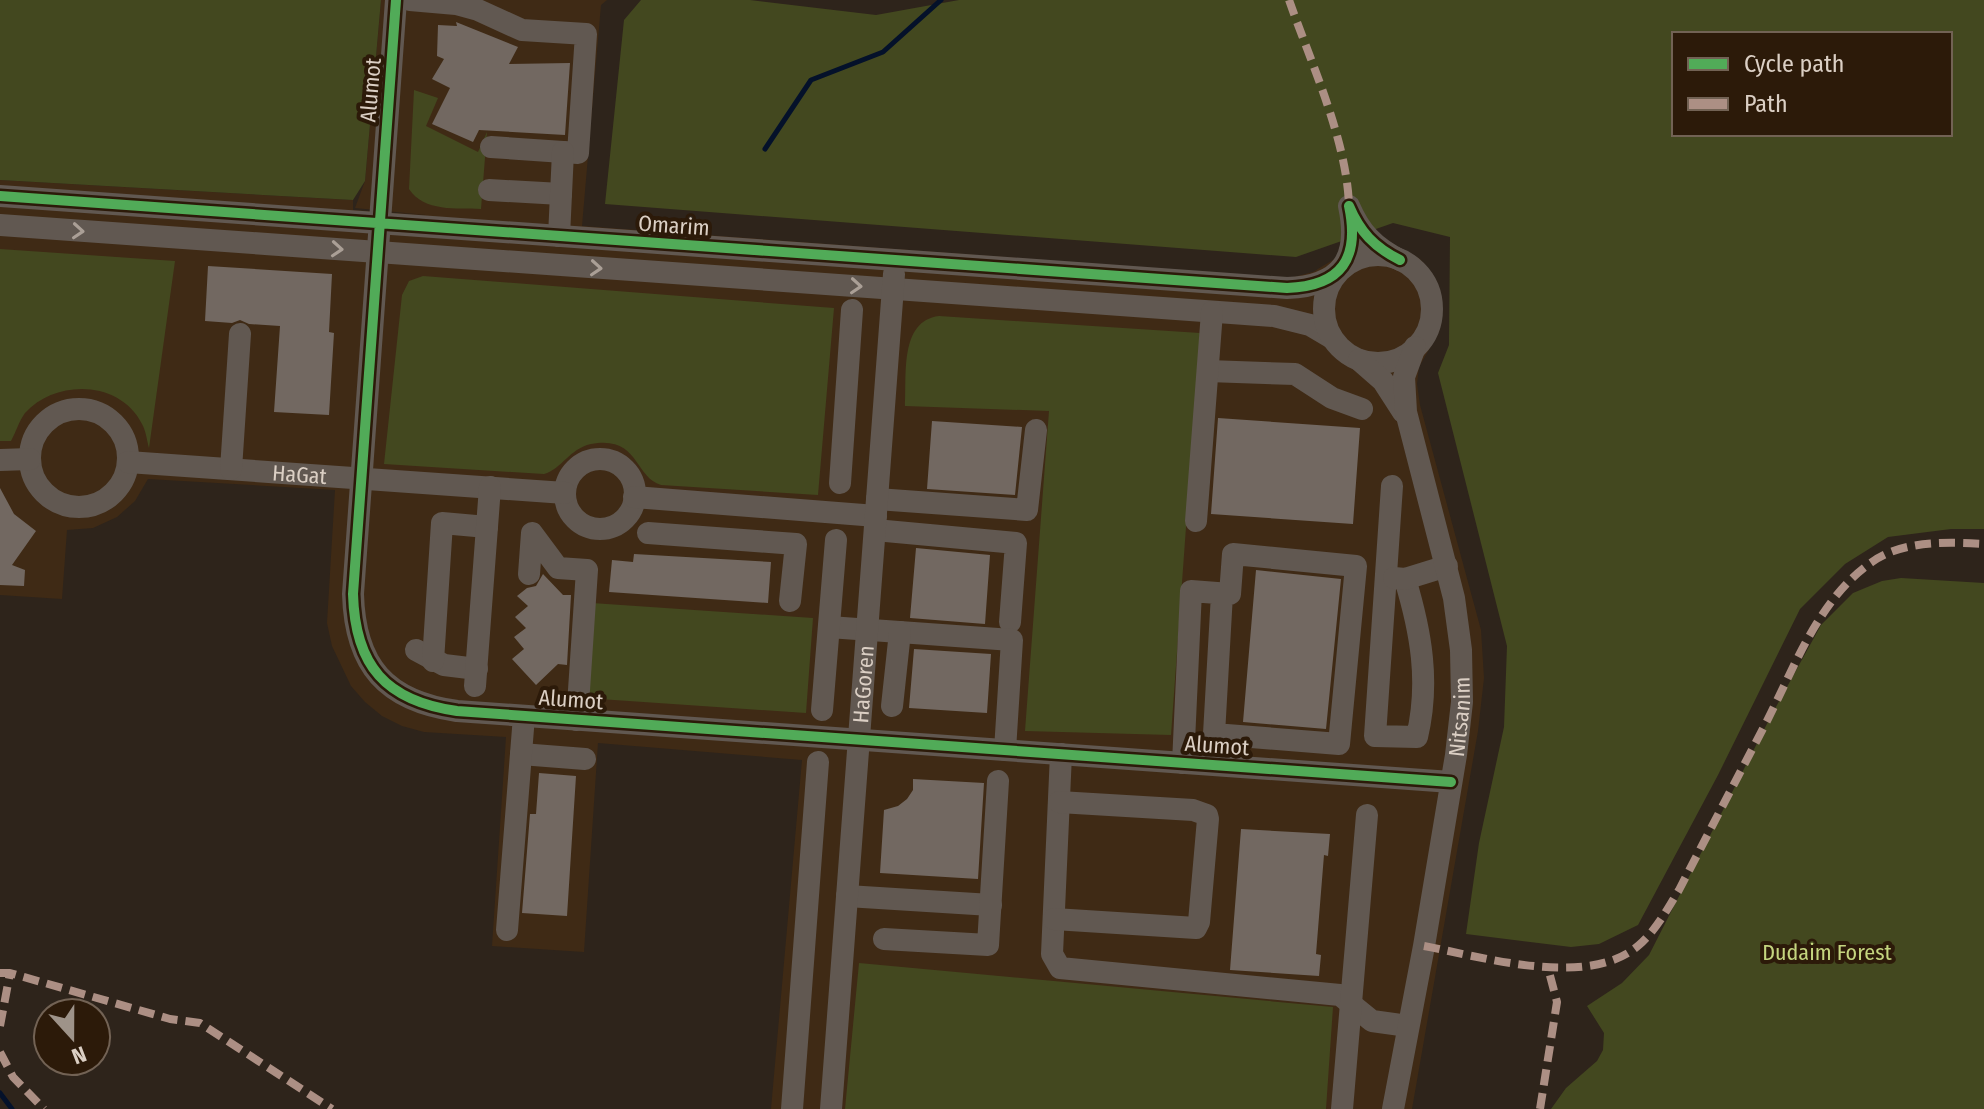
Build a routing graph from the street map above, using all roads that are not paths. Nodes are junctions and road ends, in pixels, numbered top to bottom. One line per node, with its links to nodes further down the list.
1 (396, 0): 8 (street, Alumot)
2 (410, 0): 4 (street)
3 (491, 147): 4 (street)
4 (563, 152): 6 (street)
5 (489, 190): 6 (street)
6 (561, 194): 10 (street)
7 (0, 196): 8 (street, Omarim)
8 (379, 223): 10 (street, Omarim); 11 (street, Alumot)
9 (0, 225): 11 (street, one-way to 11)
10 (559, 236): 12 (street, Omarim)
11 (378, 252): 15 (street, one-way to 15); 32 (street, Alumot)
12 (895, 260): 14 (street, Omarim); 15 (street, HaGoren)
13 (1400, 260): 14 (street); 14 (street); 20 (street)
14 (1340, 270): 19 (street)
15 (893, 289): 17 (street); 24 (street, HaGoren)
16 (852, 310): 23 (street)
17 (1212, 312): 19 (street); 22 (street)
18 (240, 334): 31 (street)
19 (1332, 338): 21 (street)
20 (1415, 347): 21 (street); 26 (street, Nitsanim)
21 (1356, 358): 26 (street, Nitsanim)
22 (1208, 371): 25 (street); 40 (street)
23 (846, 399): 24 (street); 33 (street)
24 (885, 401): 39 (street, HaGoren)
25 (1362, 409)
26 (1407, 420): 45 (street, Nitsanim)
27 (1036, 430): 39 (street)
28 (30, 459): 29 (street); 30 (street); 30 (street)
29 (0, 460)
30 (128, 462): 31 (street, HaGat)
31 (231, 469): 32 (street, HaGat)
32 (362, 478): 35 (street, HaGat); 58 (street, Alumot)
33 (840, 483)
34 (1392, 486): 47 (street)
35 (490, 487): 36 (street, HaGat); 41 (street)
36 (565, 493): 37 (street); 37 (street)
37 (634, 497): 38 (street)
38 (744, 506): 39 (street); 43 (street)
39 (876, 515): 50 (street); 52 (street, HaGoren)
40 (1196, 521)
41 (487, 527): 41 (street)
42 (648, 533): 43 (street)
43 (742, 540): 49 (street)
44 (836, 540): 51 (street)
45 (1447, 566): 47 (street); 68 (street, Nitsanim)
46 (529, 574): 59 (street)
47 (1396, 578): 47 (street)
48 (1222, 594): 54 (street); 55 (street); 55 (street)
49 (790, 601)
50 (1010, 622)
51 (829, 627): 52 (street); 57 (street)
52 (868, 630): 53 (street); 60 (street, HaGoren)
53 (900, 632): 56 (street); 61 (street)
54 (1187, 682): 55 (street); 66 (street)
55 (1217, 683)
56 (892, 706)
57 (822, 710)
58 (524, 716): 59 (street, Alumot); 62 (street)
59 (577, 720): 60 (street, Alumot)
60 (859, 740): 61 (street, Alumot); 72 (street, HaGoren)
61 (1005, 750): 63 (street, Alumot)
62 (521, 754): 64 (street); 75 (street)
63 (1061, 754): 66 (street, Alumot); 69 (street)
64 (585, 759)
65 (818, 762): 71 (street)
66 (1183, 763): 68 (street, Alumot)
67 (998, 781): 73 (street)
68 (1451, 782): 78 (street, Nitsanim)
69 (1059, 802): 74 (street); 74 (street)
70 (1367, 815): 77 (street)
71 (810, 876): 72 (street); 79 (street)
72 (848, 886): 73 (street); 80 (street, HaGoren)
73 (991, 905): 76 (street)
74 (1054, 919): 77 (street)
75 (507, 930)
76 (884, 939)
77 (1351, 1004): 78 (street); 83 (street)
78 (1408, 1026): 84 (street, Nitsanim)
79 (797, 1047): 80 (street); 81 (street)
80 (836, 1049): 82 (street, HaGoren)
81 (792, 1109)
82 (831, 1109)
83 (1342, 1109)
84 (1393, 1109)

